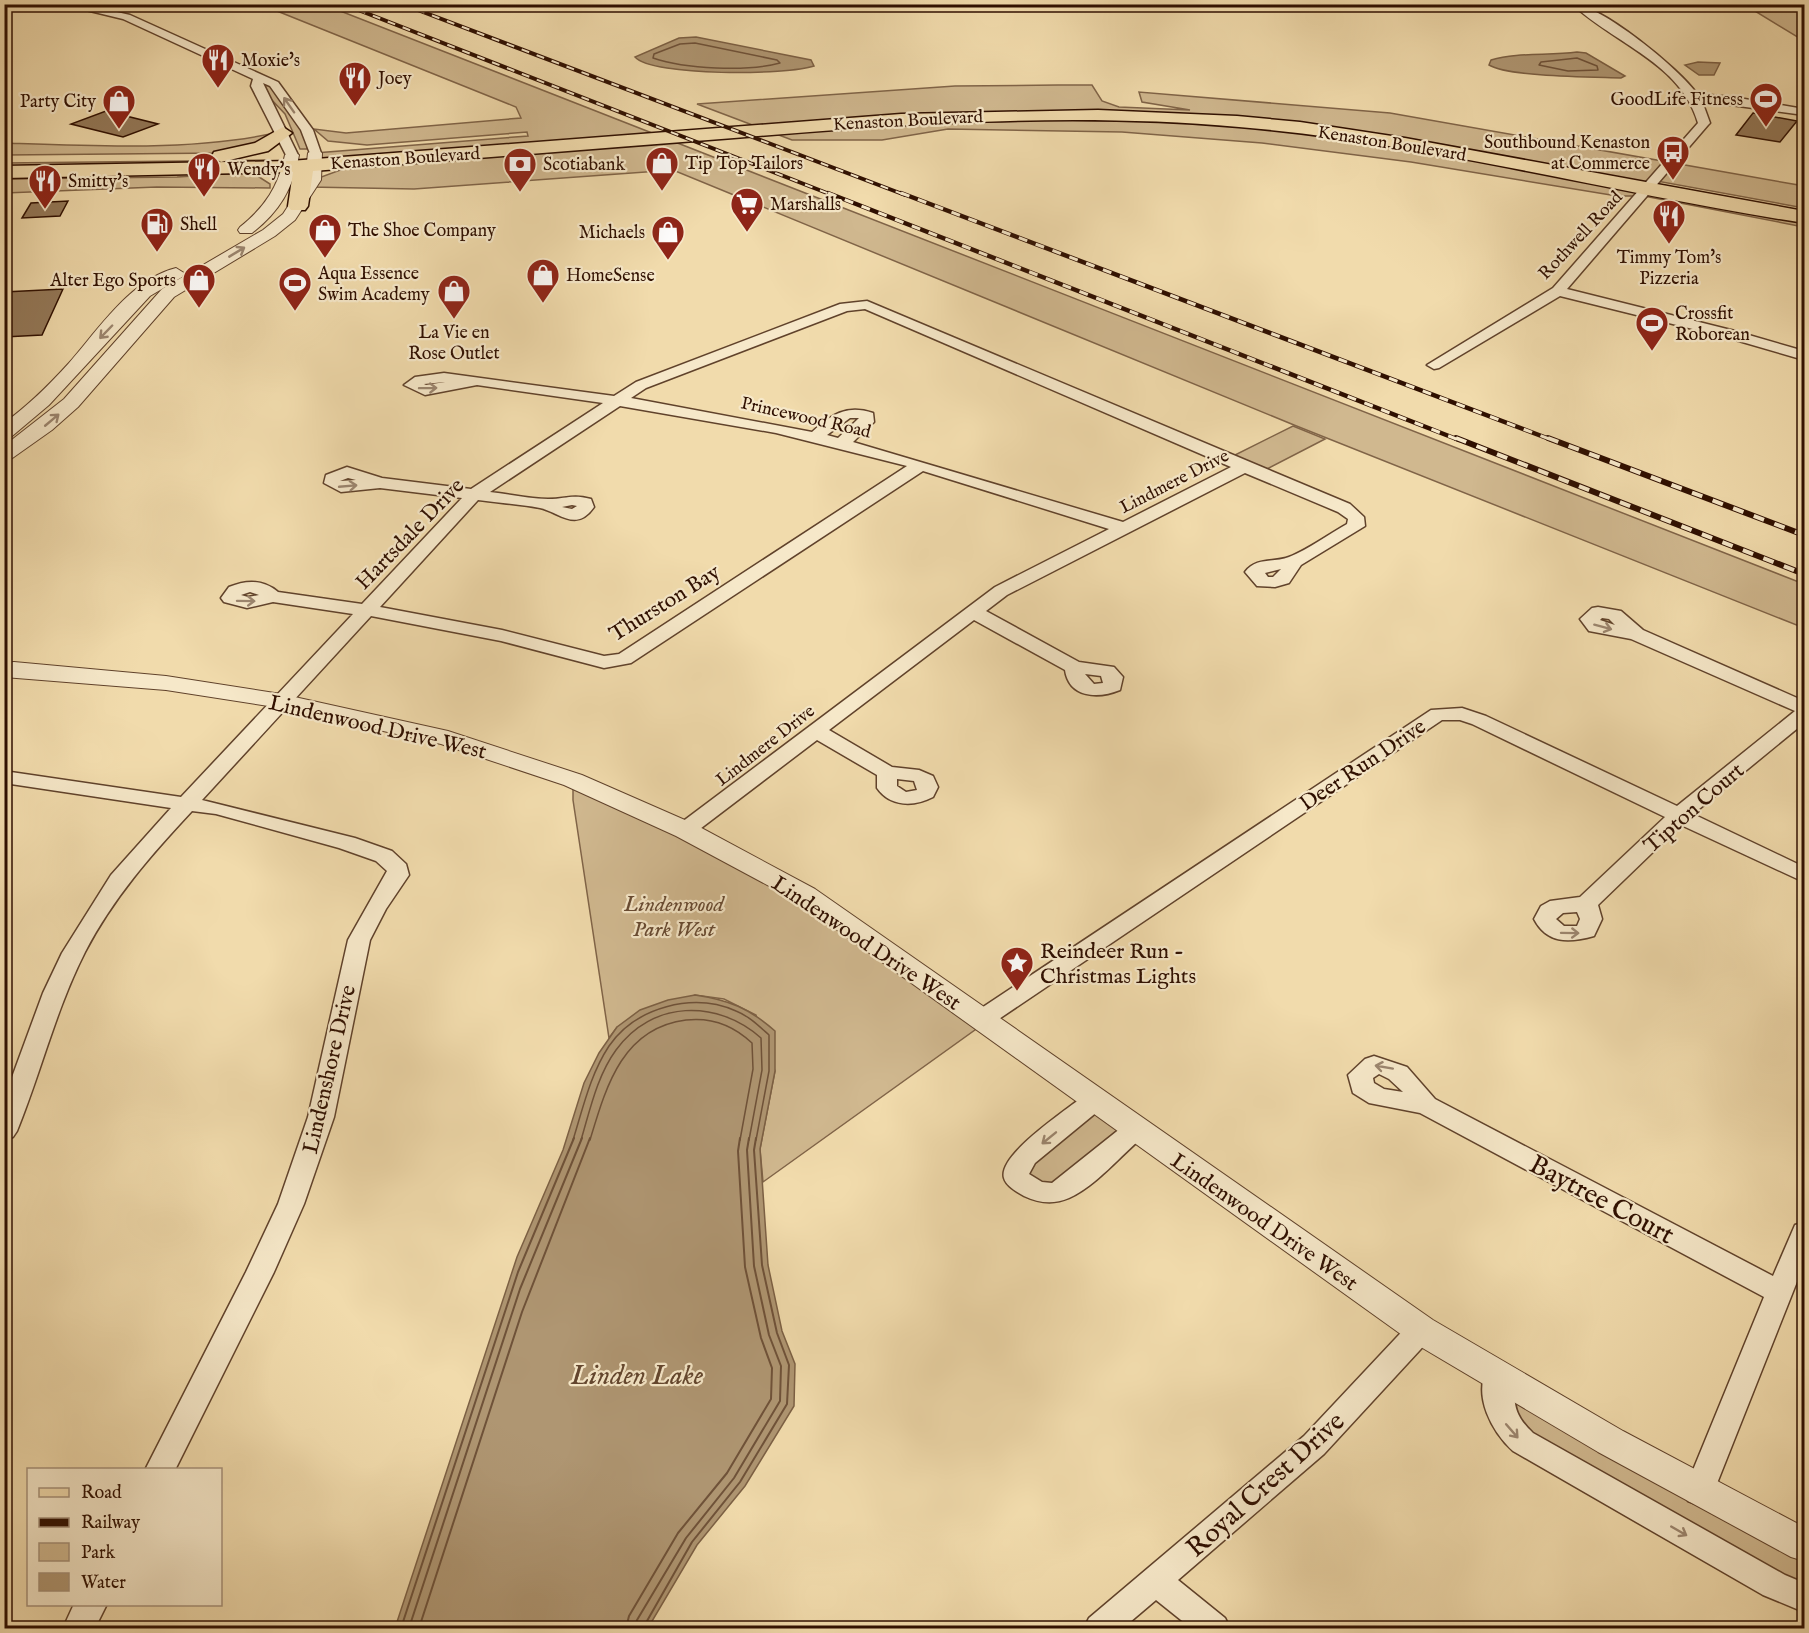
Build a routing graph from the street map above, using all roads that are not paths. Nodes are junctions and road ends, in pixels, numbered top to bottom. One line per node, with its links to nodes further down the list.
1 (66, 4): 3 (street)
2 (1577, 4): 4 (street)
3 (259, 77): 6 (street); 10 (street, one-way to 3)
4 (1692, 97): 5 (street); 12 (street, Rothwell Road)
5 (1804, 112)
6 (283, 133): 8 (main road); 10 (street)
7 (362, 156): 10 (main road); 10 (main road, Kenaston Boulevard); 12 (main road, Kenaston Boulevard)
8 (206, 158): 9 (main road, Kenaston Boulevard); 10 (main road, Kenaston Boulevard)
9 (4, 159)
10 (303, 164): 11 (main road); 13 (main road); 21 (street, one-way to 21)
11 (4, 172)
12 (1654, 184): 14 (main road, Kenaston Boulevard); 15 (main road, Kenaston Boulevard); 16 (street, Rothwell Road)
13 (298, 206): 24 (street, one-way to 13)
14 (1804, 208)
15 (1804, 216)
16 (1558, 291): 17 (street); 18 (street, Rothwell Road)
17 (1804, 356)
18 (1434, 365)
19 (472, 382): 20 (street, Princewood Road)
20 (620, 400): 22 (street, Princewood Road); 26 (street, Lindmere Drive); 28 (street, Hartsdale Drive)
21 (4, 433)
22 (815, 437): 23 (street, Princewood Road); 23 (street)
23 (841, 444): 25 (street, Princewood Road)
24 (4, 455)
25 (920, 465): 30 (street, Princewood Road); 33 (street, Thurston Bay)
26 (1244, 467): 30 (street, Lindmere Drive); 31 (street)
27 (380, 483): 28 (street)
28 (474, 495): 29 (street); 33 (street, Hartsdale Drive)
29 (548, 504)
30 (1124, 528): 34 (street, Lindmere Drive)
31 (1293, 562)
32 (273, 597): 33 (street, Thurston Bay)
33 (367, 610): 38 (street, Hartsdale Drive)
34 (973, 612): 36 (street); 41 (street, Lindmere Drive)
35 (1636, 634): 39 (street)
36 (1074, 667)
37 (8, 668): 38 (street, Lindenwood Drive West)
38 (281, 701): 44 (street); 46 (street, Lindenwood Drive West)
39 (1804, 708)
40 (1804, 714): 45 (street, Tipton Court)
41 (816, 730): 42 (street); 46 (street, Lindmere Drive)
42 (887, 772)
43 (4, 777): 44 (street)
44 (189, 802): 53 (street); 58 (street, Lindenshore Drive)
45 (1678, 816): 47 (street, Deer Run Drive); 48 (street, Tipton Court); 49 (street, Deer Run Drive)
46 (685, 830): 49 (street, Lindenwood Drive West)
47 (1804, 875)
48 (1586, 904)
49 (982, 1020): 50 (street, Lindenwood Drive West)
50 (1095, 1101): 52 (street, Lindenwood Drive West); 52 (street, one-way to 52)
51 (1426, 1105): 55 (street, Baytree Court)
52 (1135, 1130): 56 (street, Lindenwood Drive West)
53 (4, 1131)
54 (1804, 1232): 55 (street)
55 (1779, 1292): 59 (street)
56 (1421, 1330): 57 (street, Lindenwood Drive West); 61 (street, Royal Crest Drive)
57 (1497, 1377): 59 (street, Lindenwood Drive West); 62 (street, one-way to 62)
58 (161, 1468)
59 (1699, 1492): 60 (street, Lindenwood Drive West)
60 (1804, 1545)
61 (1156, 1581): 65 (street, Royal Crest Drive); 66 (street)
62 (1804, 1598)
63 (91, 1606): 64 (street)
64 (79, 1629)
65 (1100, 1629)
66 (1214, 1629)

